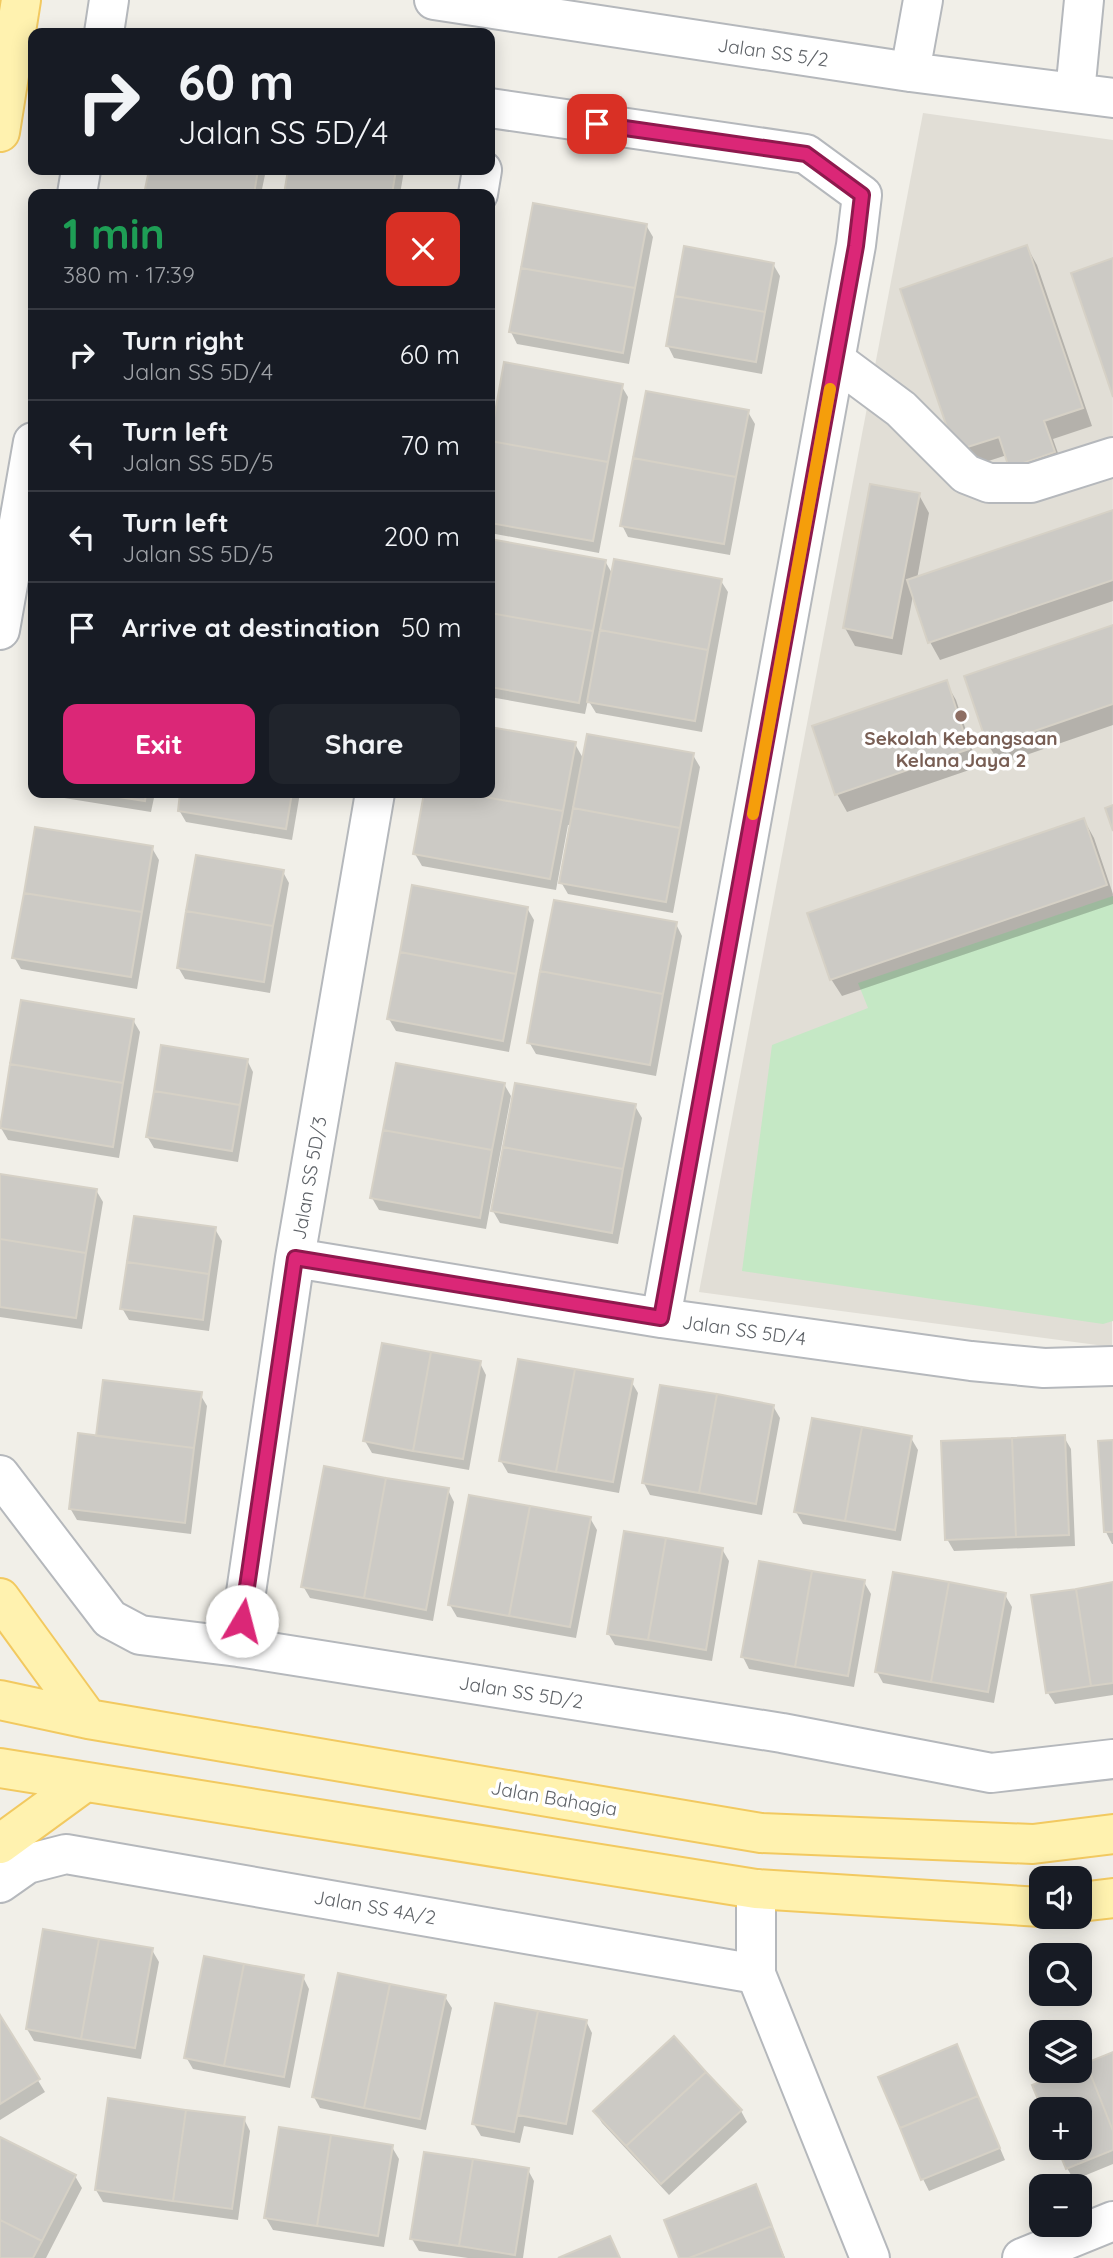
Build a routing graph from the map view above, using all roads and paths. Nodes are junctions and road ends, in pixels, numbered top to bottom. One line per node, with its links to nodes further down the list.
1 (21, 0): 12 (main road)
2 (109, 0): 7 (street)
3 (434, 0): 6 (street, Jalan SS 5/2)
4 (923, 0): 8 (street)
5 (1084, 0): 9 (street)
6 (510, 6): 8 (street, Jalan SS 5/2)
7 (105, 28)
8 (911, 72): 9 (street, Jalan SS 5/2)
9 (1075, 93): 10 (street, Jalan SS 5/2)
10 (1113, 99)
11 (495, 115): 13 (street)
12 (0, 132)
13 (835, 360): 14 (street); 19 (street)
14 (1113, 457)
15 (28, 470): 16 (street)
16 (0, 630)
17 (374, 798): 18 (street, Jalan SS 5D/3)
18 (295, 1258): 19 (street, Jalan SS 5D/4); 23 (street, Jalan SS 5D/3)
19 (661, 1318): 20 (street, Jalan SS 5D/4)
20 (1113, 1366)
21 (0, 1475): 23 (street, Jalan SS 5D/2)
22 (0, 1598): 25 (main road)
23 (238, 1647): 26 (street, Jalan SS 5D/2)
24 (0, 1700): 25 (main road, Jalan Bahagia)
25 (88, 1719): 29 (main road, Jalan Bahagia)
26 (1113, 1759)
27 (0, 1768): 28 (main road)
28 (85, 1782): 30 (main road); 32 (main road)
29 (1113, 1834)
30 (0, 1844)
31 (0, 1883): 36 (street, Jalan SS 4A/2)
32 (756, 1889): 35 (main road); 36 (street)
33 (1113, 1898): 34 (main road)
34 (1092, 1901)
35 (1029, 1906)
36 (756, 1974): 39 (street)
37 (1113, 2221): 38 (street)
38 (1027, 2257)
39 (870, 2258)

